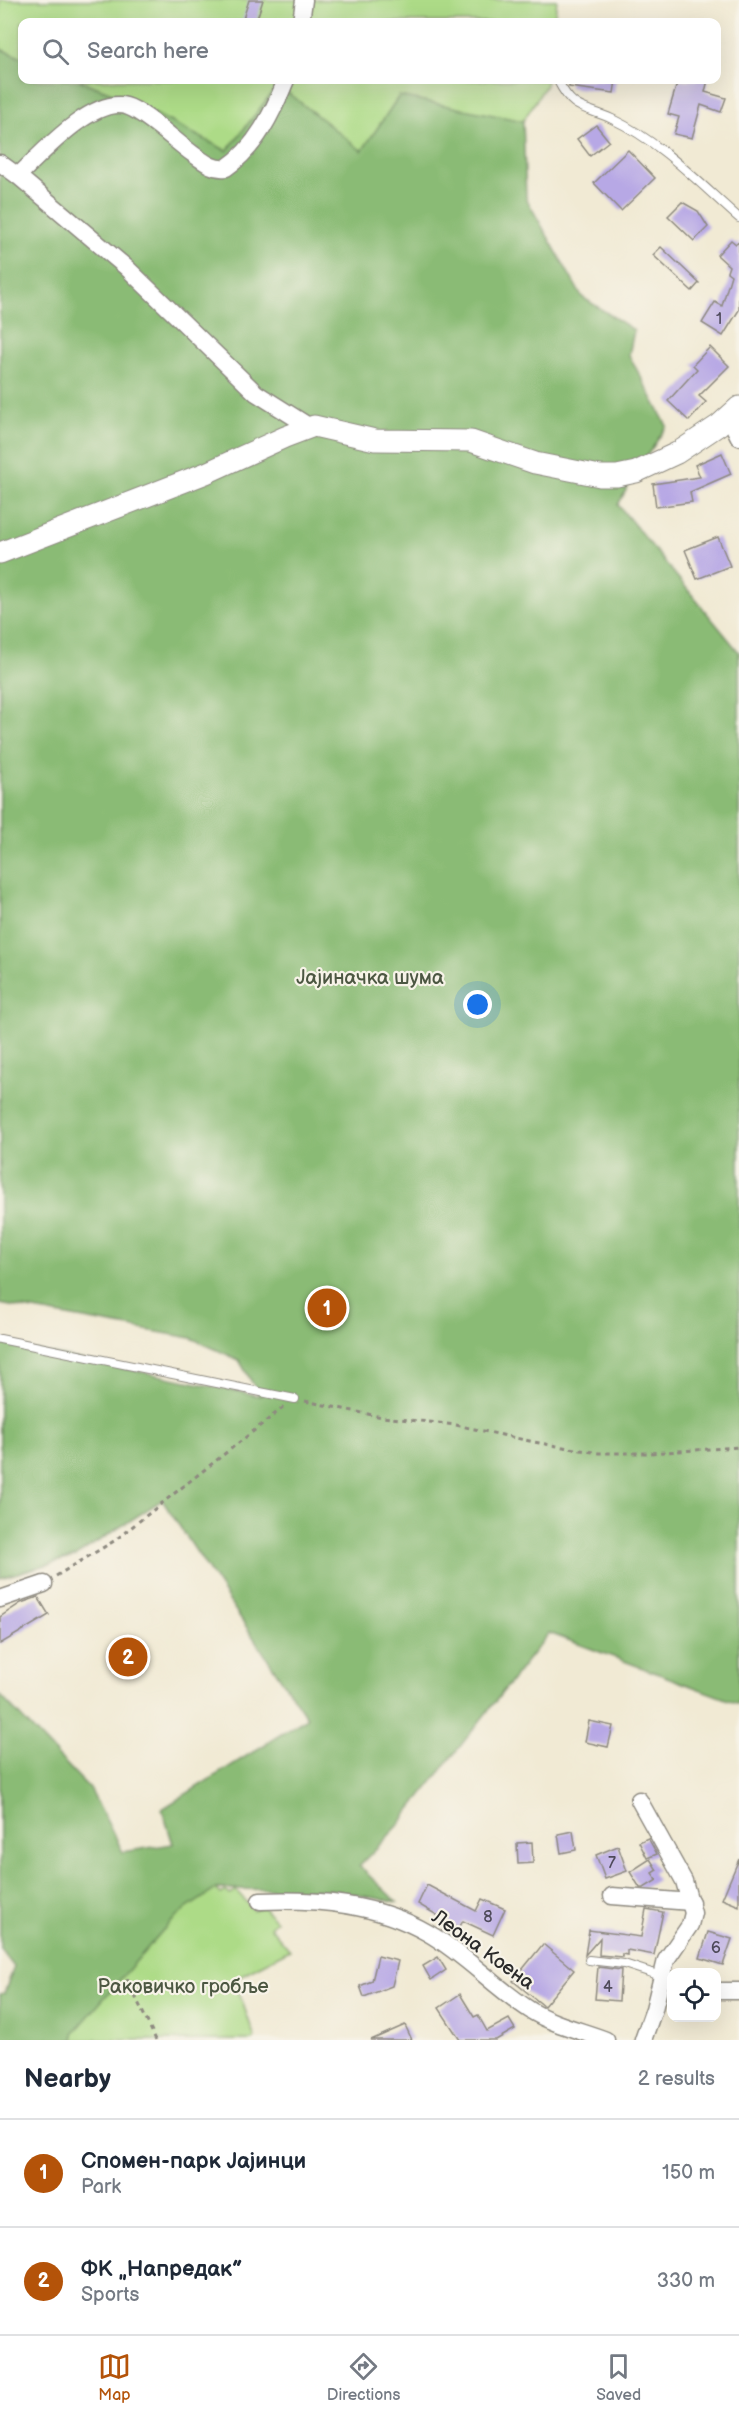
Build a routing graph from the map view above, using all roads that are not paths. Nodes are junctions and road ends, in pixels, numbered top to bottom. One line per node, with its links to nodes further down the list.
1 (304, 0): 2 (street)
2 (302, 18)
3 (284, 84): 6 (street)
4 (560, 84): 7 (lane)
5 (0, 163): 6 (street)
6 (18, 176): 9 (street)
7 (739, 218)
8 (734, 412): 9 (street); 10 (street)
9 (310, 427): 11 (street)
10 (739, 437)
11 (0, 553)
12 (0, 1339): 13 (lane)
13 (295, 1399)
14 (44, 1584): 15 (street)
15 (0, 1599)
16 (639, 1800): 19 (street)
17 (612, 1896): 19 (street)
18 (260, 1900): 24 (street, Леона Коена)
19 (691, 1902): 21 (street)
20 (589, 1960): 21 (lane)
21 (664, 1985): 25 (street)
22 (721, 1991): 23 (street)
23 (739, 1991)
24 (606, 2040)
25 (643, 2040)

